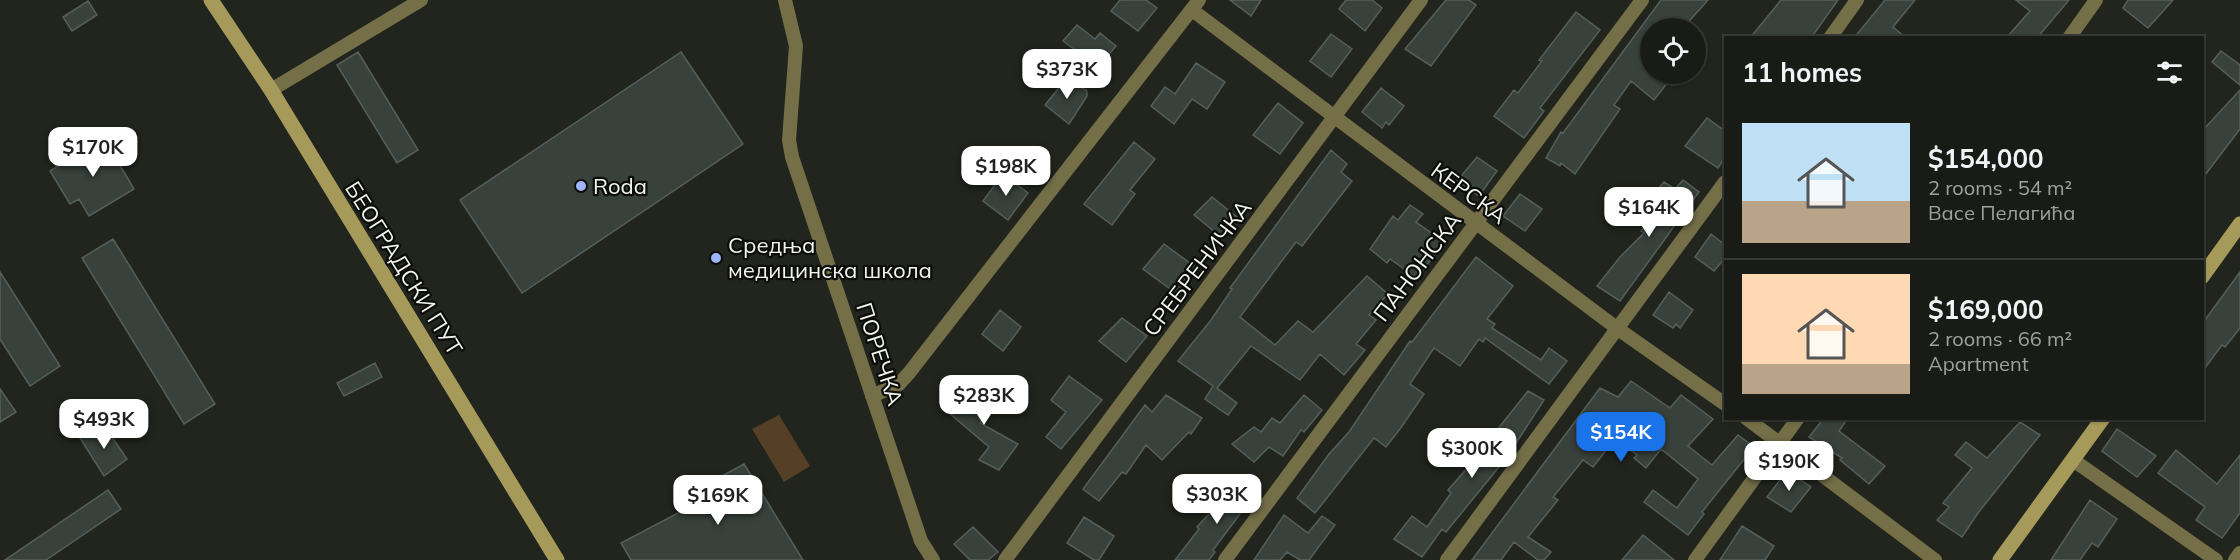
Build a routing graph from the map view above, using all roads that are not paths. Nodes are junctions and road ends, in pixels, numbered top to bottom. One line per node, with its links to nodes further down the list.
1 (211, 0): 11 (main road, БЕОГРАДСКИ ПУТ)
2 (421, 0): 11 (street)
3 (785, 0): 18 (street, ПОРЕЧКА)
4 (1421, 0): 12 (street, СРЕБРЕНИЧКА)
5 (1642, 0): 14 (street, ПАНОНСКА)
6 (1857, 0): 9 (street)
7 (2096, 0): 10 (street)
8 (1196, 5): 12 (street, КЕРСКА); 18 (street)
9 (1831, 36)
10 (2070, 36)
11 (271, 90): 26 (main road, БЕОГРАДСКИ ПУТ)
12 (1334, 119): 14 (street, КЕРСКА); 28 (street, СРЕБРЕНИЧКА)
13 (1724, 183): 17 (street)
14 (1476, 224): 17 (street, КЕРСКА); 29 (street, ПАНОНСКА)
15 (2240, 224): 16 (main road)
16 (2204, 275)
17 (1618, 329): 19 (street, КЕРСКА); 30 (street)
18 (872, 396): 27 (street, ПОРЕЧКА)
19 (1724, 403)
20 (1749, 420): 23 (street)
21 (1796, 420): 23 (street)
22 (2102, 420): 24 (main road)
23 (1780, 442): 31 (street); 32 (street)
24 (2073, 460): 33 (main road); 34 (street)
25 (2240, 553): 35 (street)
26 (557, 560)
27 (933, 560)
28 (1005, 560)
29 (1226, 560)
30 (1447, 560)
31 (1695, 560)
32 (1935, 560)
33 (2000, 560)
34 (2216, 560)
35 (2235, 560)

